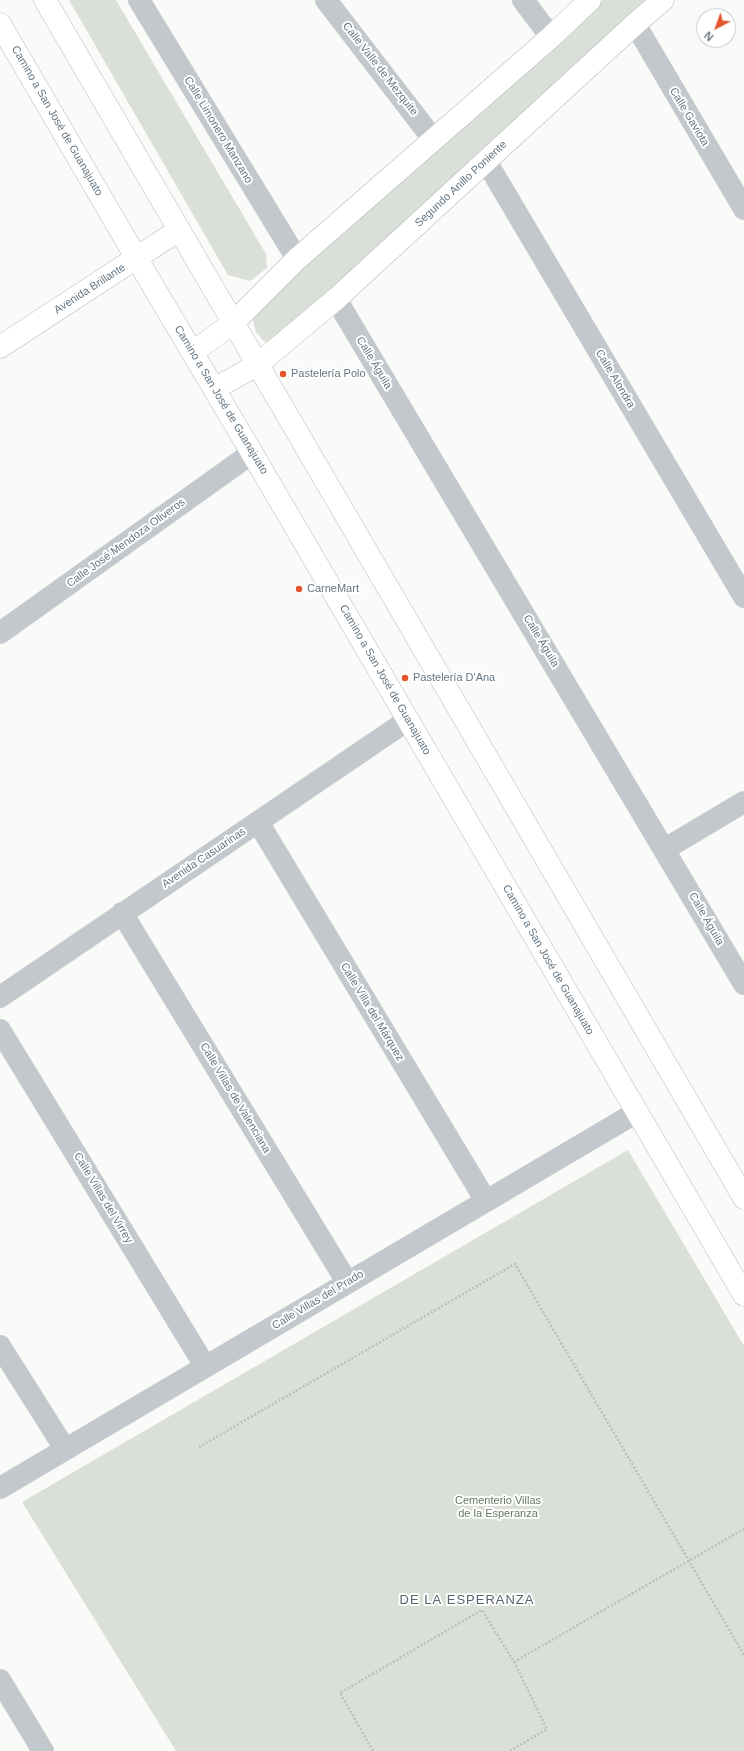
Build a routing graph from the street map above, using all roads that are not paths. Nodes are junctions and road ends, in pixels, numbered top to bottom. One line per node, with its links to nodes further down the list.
1 (45, 0): 13 (main road)
2 (139, 0): 15 (street, Calle Limonero Manzano)
3 (326, 0): 10 (street, Calle Valle de Mezquite)
4 (523, 0): 9 (street)
5 (590, 0): 9 (main road)
6 (663, 0): 8 (main road, Segundo Anillo Poniente)
7 (0, 24): 14 (main road, Camino a San José de Guanajuato)
8 (635, 24): 11 (main road, Segundo Anillo Poniente); 12 (street, Calle Gaviota)
9 (551, 37): 10 (main road)
10 (433, 139): 15 (main road)
11 (486, 161): 16 (main road, Segundo Anillo Poniente); 23 (street, Calle Alondra)
12 (744, 209)
13 (179, 230): 14 (main road, Avenida Brillante); 17 (main road)
14 (137, 259): 18 (main road, Avenida Brillante); 19 (main road, Camino a San José de Guanajuato)
15 (297, 259): 17 (main road)
16 (336, 299): 20 (main road, Segundo Anillo Poniente); 28 (street, Calle Águila)
17 (233, 323): 19 (main road); 20 (main road)
18 (0, 347)
19 (193, 352): 21 (main road, Camino a San José de Guanajuato)
20 (258, 365): 21 (main road, Segundo Anillo Poniente); 34 (main road)
21 (214, 389): 22 (main road, Camino a San José de Guanajuato)
22 (252, 453): 24 (street, Calle José Mendoza Oliveros); 25 (main road, Camino a San José de Guanajuato)
23 (744, 597)
24 (0, 633)
25 (408, 720): 27 (street, Avenida Casuarinas); 33 (main road, Camino a San José de Guanajuato)
26 (744, 802): 28 (street)
27 (258, 822): 29 (street, Avenida Casuarinas); 35 (street, Calle Villa del Márquez)
28 (665, 849): 30 (street, Calle Águila)
29 (122, 913): 31 (street, Avenida Casuarinas); 36 (street, Calle Villas de Valenciana)
30 (744, 984)
31 (0, 997)
32 (0, 1030): 39 (street, Calle Villas del Virrey)
33 (637, 1112): 35 (street, Calle Villas del Prado); 37 (main road, Camino a San José de Guanajuato)
34 (744, 1198)
35 (486, 1201): 36 (street, Calle Villas del Prado)
36 (347, 1282): 39 (street, Calle Villas del Prado)
37 (744, 1295)
38 (0, 1346): 40 (street)
39 (205, 1366): 40 (street, Calle Villas del Prado)
40 (64, 1449): 41 (street, Calle Villas del Prado)
41 (0, 1488)
42 (0, 1680): 43 (street)
43 (43, 1751)

